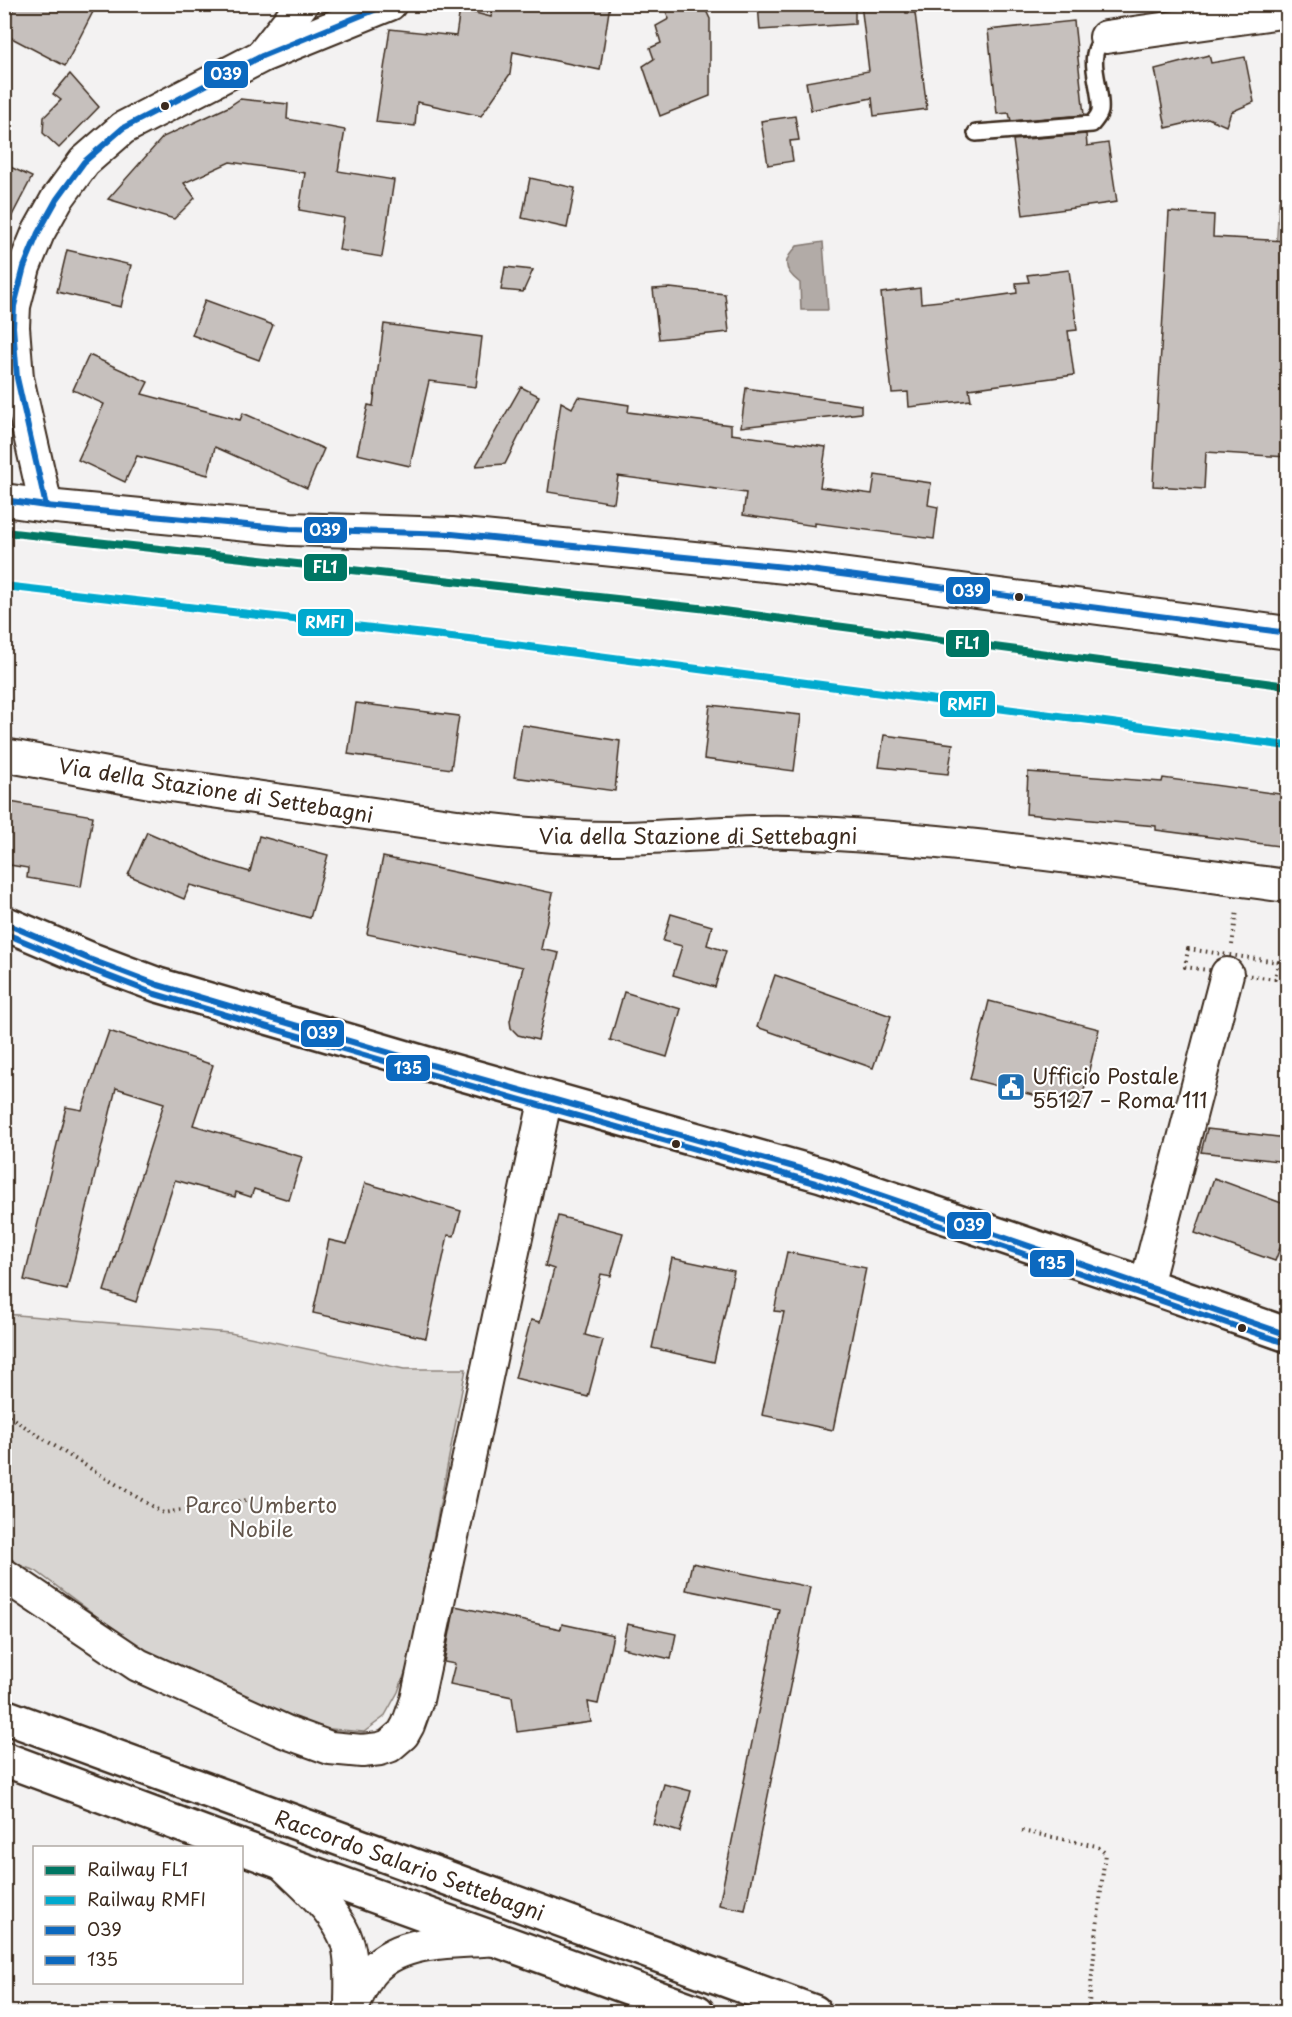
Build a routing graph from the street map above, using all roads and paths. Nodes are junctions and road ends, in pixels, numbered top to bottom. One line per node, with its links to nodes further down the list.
1 (302, 4): 5 (street)
2 (390, 4): 5 (street)
3 (1287, 11): 4 (street)
4 (1106, 37): 6 (lane)
5 (262, 56): 8 (street)
6 (976, 133)
7 (4, 500): 8 (street)
8 (46, 506): 9 (street)
9 (1287, 633)
10 (4, 755): 11 (street, Via della Stazione di Settebagni)
11 (1241, 880): 12 (street, Via della Stazione di Settebagni); 14 (path)
12 (1287, 886)
13 (4, 923): 15 (main road)
14 (1229, 964): 16 (street)
15 (546, 1097): 16 (main road); 20 (street)
16 (1146, 1285): 17 (main road)
17 (1287, 1335)
18 (4, 1413): 19 (path)
19 (254, 1499)
20 (4, 1575)
21 (4, 1716): 30 (main road, Raccordo Salario Settebagni)
22 (4, 1759): 24 (main road, Raccordo Salario Settebagni)
23 (1022, 1831): 31 (path)
24 (238, 1846)
25 (243, 1848): 26 (main road, Raccordo Salario Settebagni)
26 (281, 1862): 27 (main road, Raccordo Salario Settebagni); 28 (street)
27 (496, 1940): 28 (street); 29 (main road, Raccordo Salario Settebagni)
28 (351, 2012)
29 (696, 2013)
30 (814, 2013)
31 (1088, 2013)

